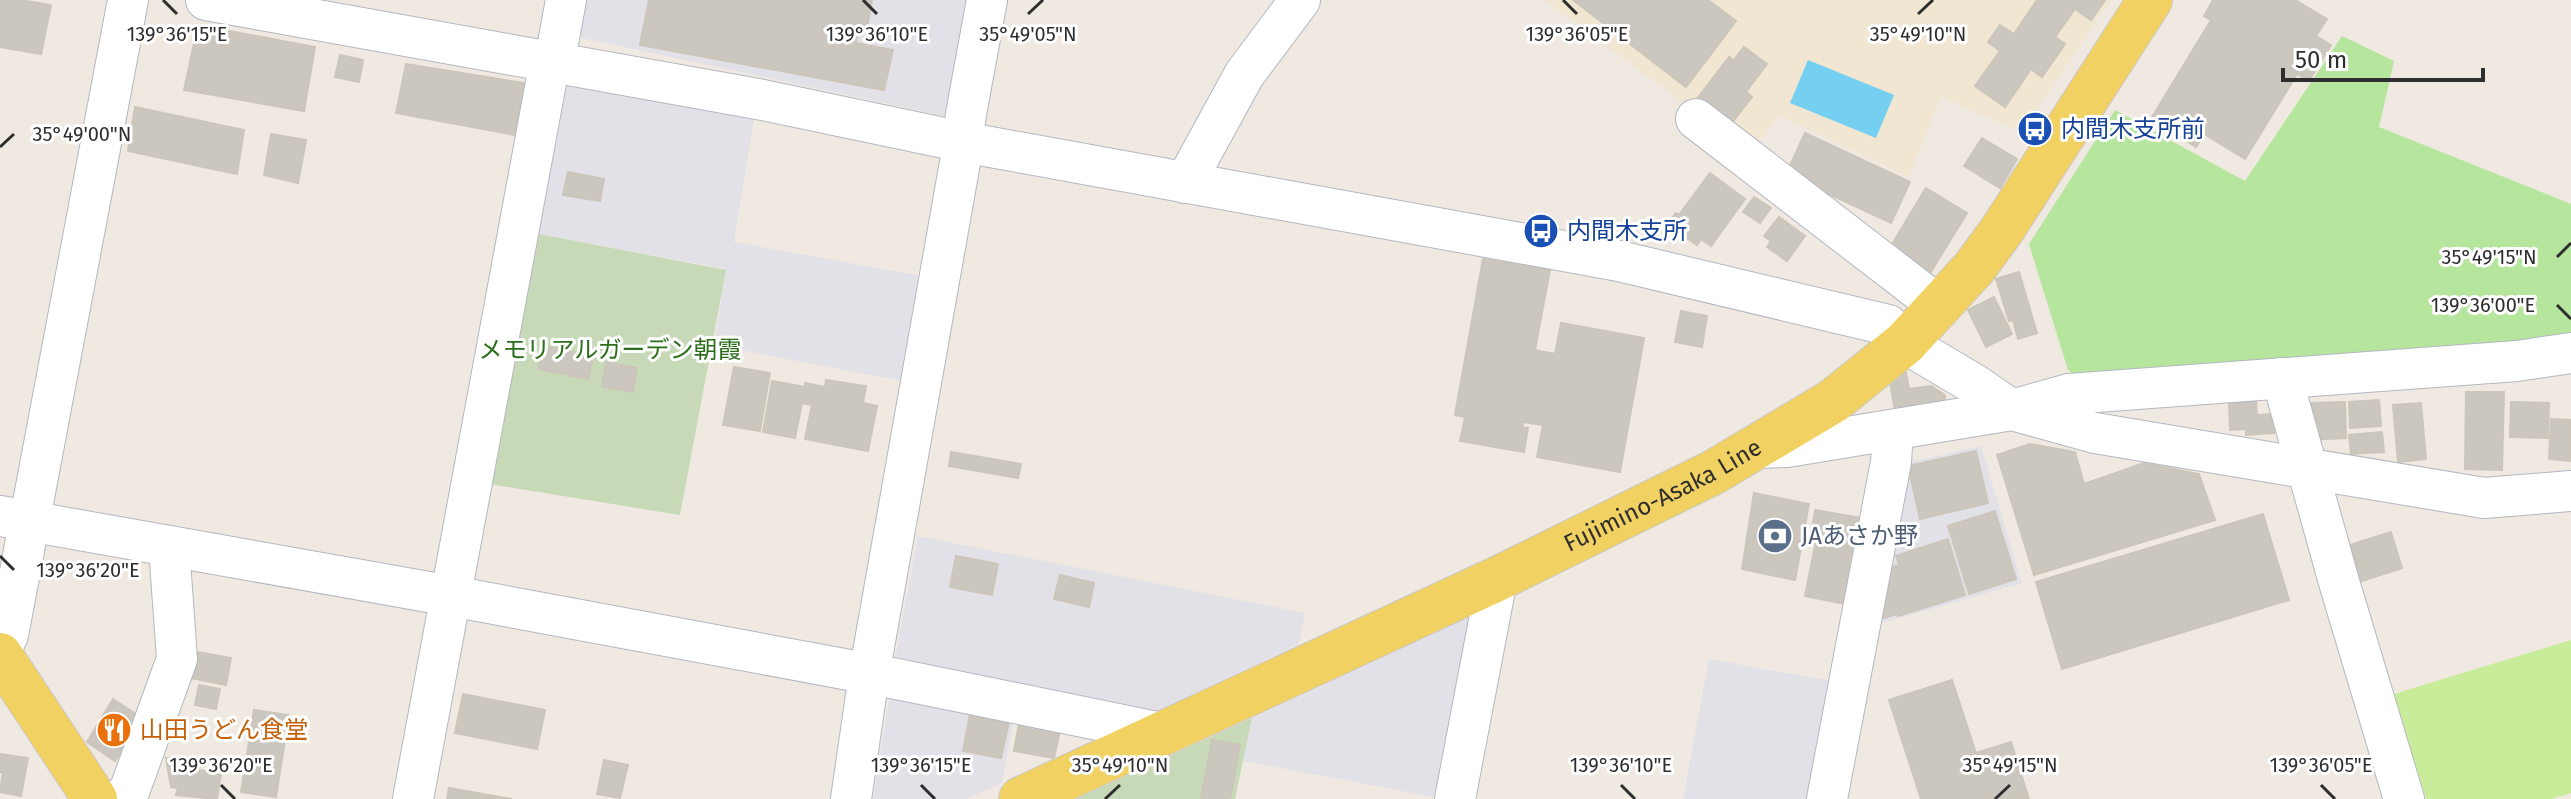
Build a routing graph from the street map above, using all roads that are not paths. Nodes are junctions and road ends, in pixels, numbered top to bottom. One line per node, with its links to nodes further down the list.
1 (128, 0): 20 (street)
2 (206, 0): 7 (street)
3 (566, 0): 7 (street)
4 (987, 0): 9 (street)
5 (1300, 0): 10 (street)
6 (2150, 0): 11 (main road, Fujimino-Asaka Line)
7 (550, 61): 9 (street); 23 (street)
8 (1696, 119): 11 (street)
9 (963, 142): 10 (street); 25 (street)
10 (1185, 183): 12 (street)
11 (1937, 311): 12 (main road, Fujimino-Asaka Line)
12 (1905, 343): 15 (street); 17 (main road, Fujimino-Asaka Line)
13 (2571, 353): 14 (street)
14 (2282, 378): 15 (street); 18 (street)
15 (2012, 410): 16 (street); 18 (street)
16 (1893, 431): 17 (street); 33 (street)
17 (1758, 448): 22 (main road, Fujimino-Asaka Line)
18 (2308, 468): 19 (street); 34 (street)
19 (2571, 491)
20 (16, 520): 21 (street); 24 (street)
21 (169, 547): 23 (street); 28 (street)
22 (1497, 579): 26 (main road, Fujimino-Asaka Line); 32 (street)
23 (451, 596): 25 (street); 29 (street)
24 (5, 675): 27 (main road)
25 (869, 675): 26 (street); 30 (street)
26 (1162, 733): 31 (main road, Fujimino-Asaka Line)
27 (95, 799)
28 (122, 799)
29 (413, 799)
30 (851, 799)
31 (1021, 799)
32 (1455, 799)
33 (1827, 799)
34 (2404, 799)

